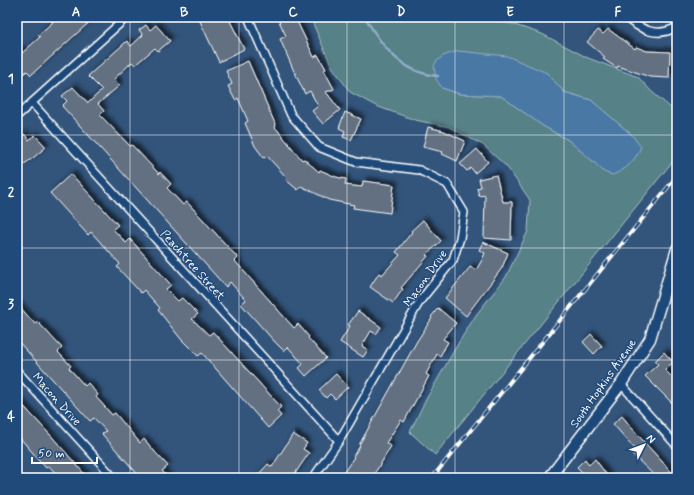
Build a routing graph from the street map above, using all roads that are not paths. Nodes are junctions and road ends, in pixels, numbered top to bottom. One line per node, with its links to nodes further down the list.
1 (127, 17): 5 (street)
2 (248, 17): 10 (street, Macon Drive)
3 (625, 17): 4 (street)
4 (677, 27)
5 (32, 103): 6 (street); 10 (street, Peachtree Street)
6 (17, 116)
7 (677, 249): 9 (street, South Hopkins Avenue)
8 (17, 371): 13 (street, Macon Drive)
9 (621, 384): 11 (street); 12 (street, South Hopkins Avenue)
10 (339, 441): 14 (street, Macon Drive)
11 (677, 446)
12 (554, 476)
13 (114, 478)
14 (313, 478)

